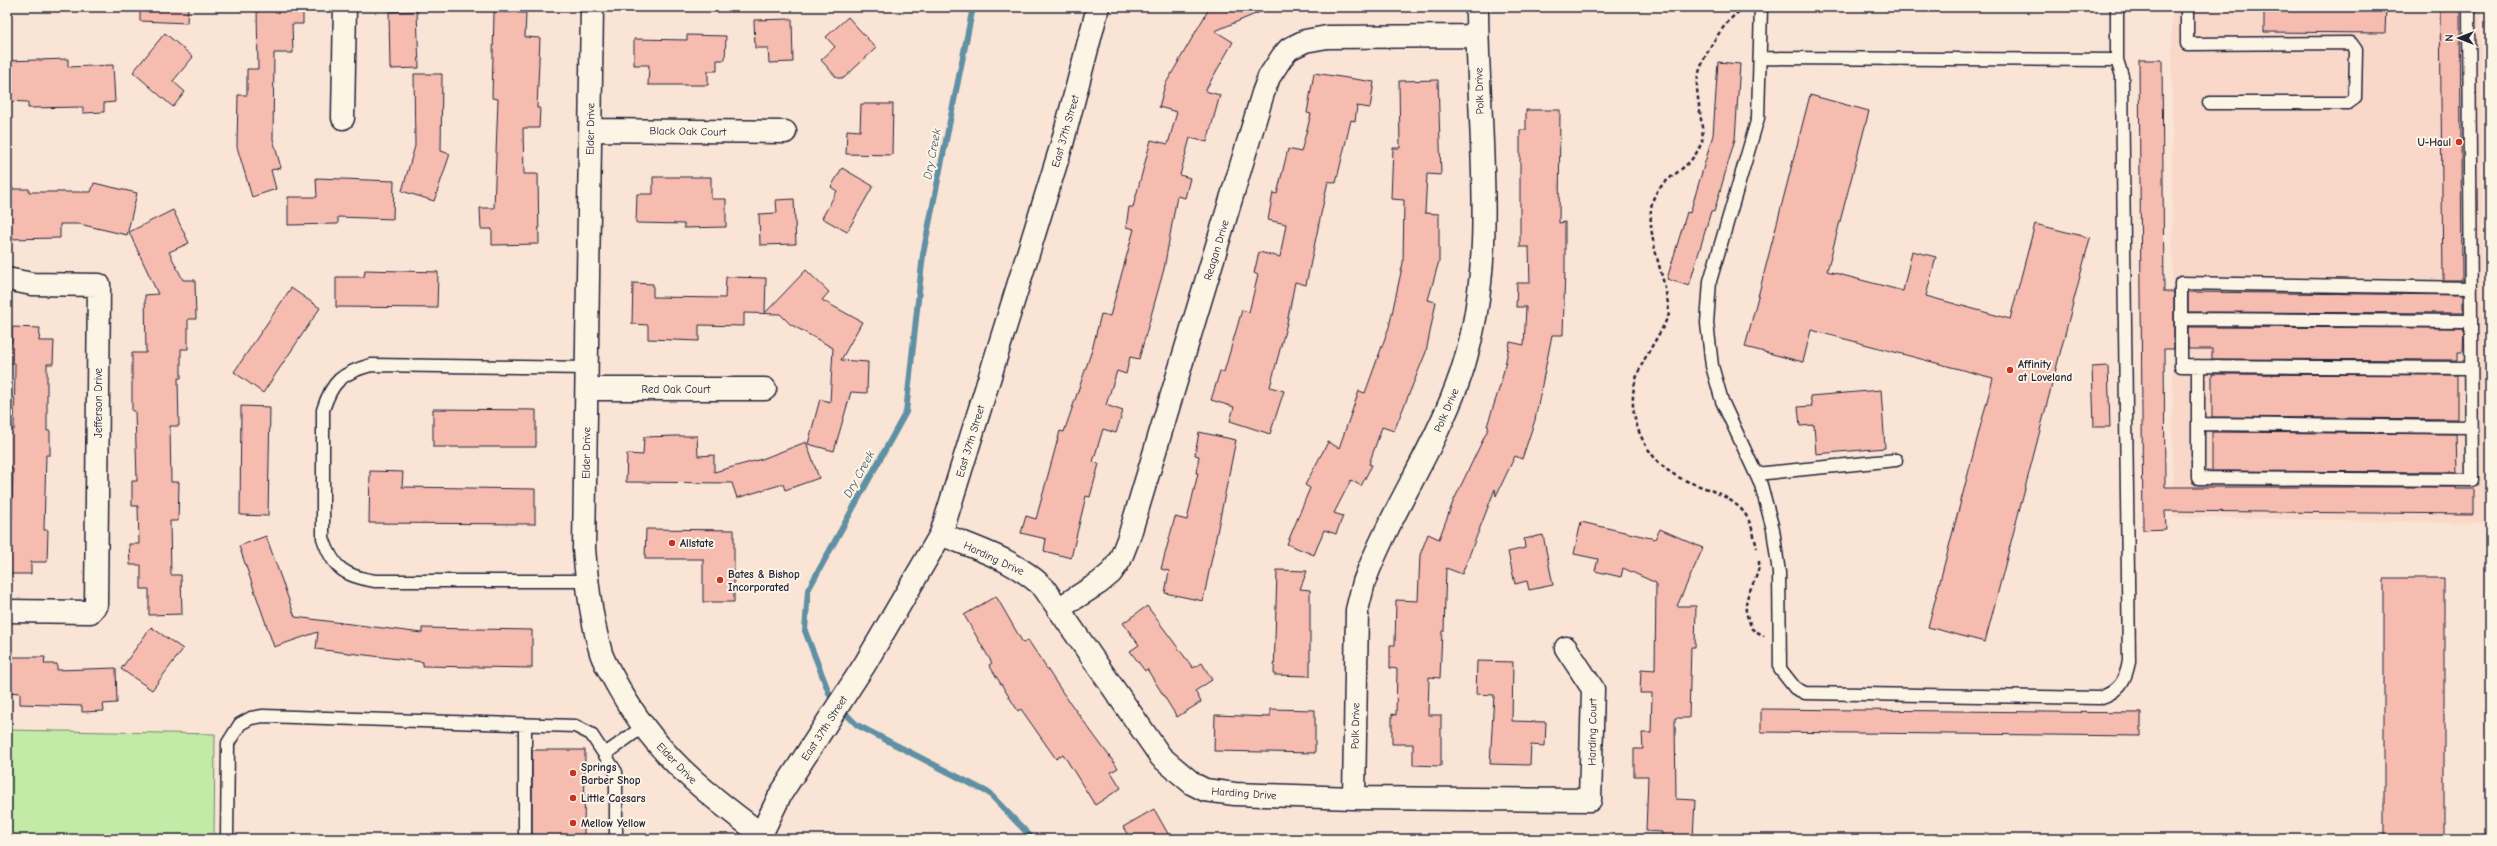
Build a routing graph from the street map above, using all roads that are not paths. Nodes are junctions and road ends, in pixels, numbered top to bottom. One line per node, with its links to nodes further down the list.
1 (345, 7): 13 (street)
2 (592, 7): 14 (street, Elder Drive)
3 (1098, 7): 28 (street, East 37th Street)
4 (1477, 7): 9 (street, Polk Drive)
5 (1761, 7): 10 (lane)
6 (2117, 7): 11 (lane)
7 (2188, 7): 12 (lane)
8 (2469, 7): 17 (lane)
9 (1477, 36): 30 (street, Reagan Drive); 36 (street, Polk Drive)
10 (1761, 58): 11 (lane); 27 (lane)
11 (2117, 60): 27 (lane)
12 (2209, 103)
13 (343, 118)
14 (590, 130): 15 (street, Black Oak Court); 22 (street, Elder Drive)
15 (786, 132)
16 (7, 278): 31 (street, Jefferson Drive)
17 (2470, 288): 18 (lane); 19 (lane)
18 (2181, 319): 19 (lane); 20 (lane)
19 (2470, 321): 21 (lane)
20 (2198, 366): 21 (lane); 24 (lane)
21 (2471, 368): 25 (lane)
22 (587, 379): 23 (street, Red Oak Court); 29 (street, Elder Drive); 29 (lane)
23 (765, 389)
24 (2198, 424): 25 (lane); 25 (lane)
25 (2471, 427)
26 (1896, 460): 27 (lane)
27 (1756, 474)
28 (941, 534): 30 (street, Harding Drive); 38 (street, East 37th Street)
29 (587, 581): 34 (street, Elder Drive)
30 (1058, 609): 36 (street, Harding Drive)
31 (7, 612)
32 (1566, 648): 37 (street, Harding Court)
33 (524, 726): 35 (lane); 39 (lane); 40 (lane)
34 (644, 726): 35 (lane); 38 (street, Elder Drive)
35 (605, 754): 41 (lane)
36 (1354, 798): 37 (street, Harding Drive)
37 (1590, 800)
38 (760, 836)
39 (227, 839)
40 (525, 839)
41 (616, 839)

